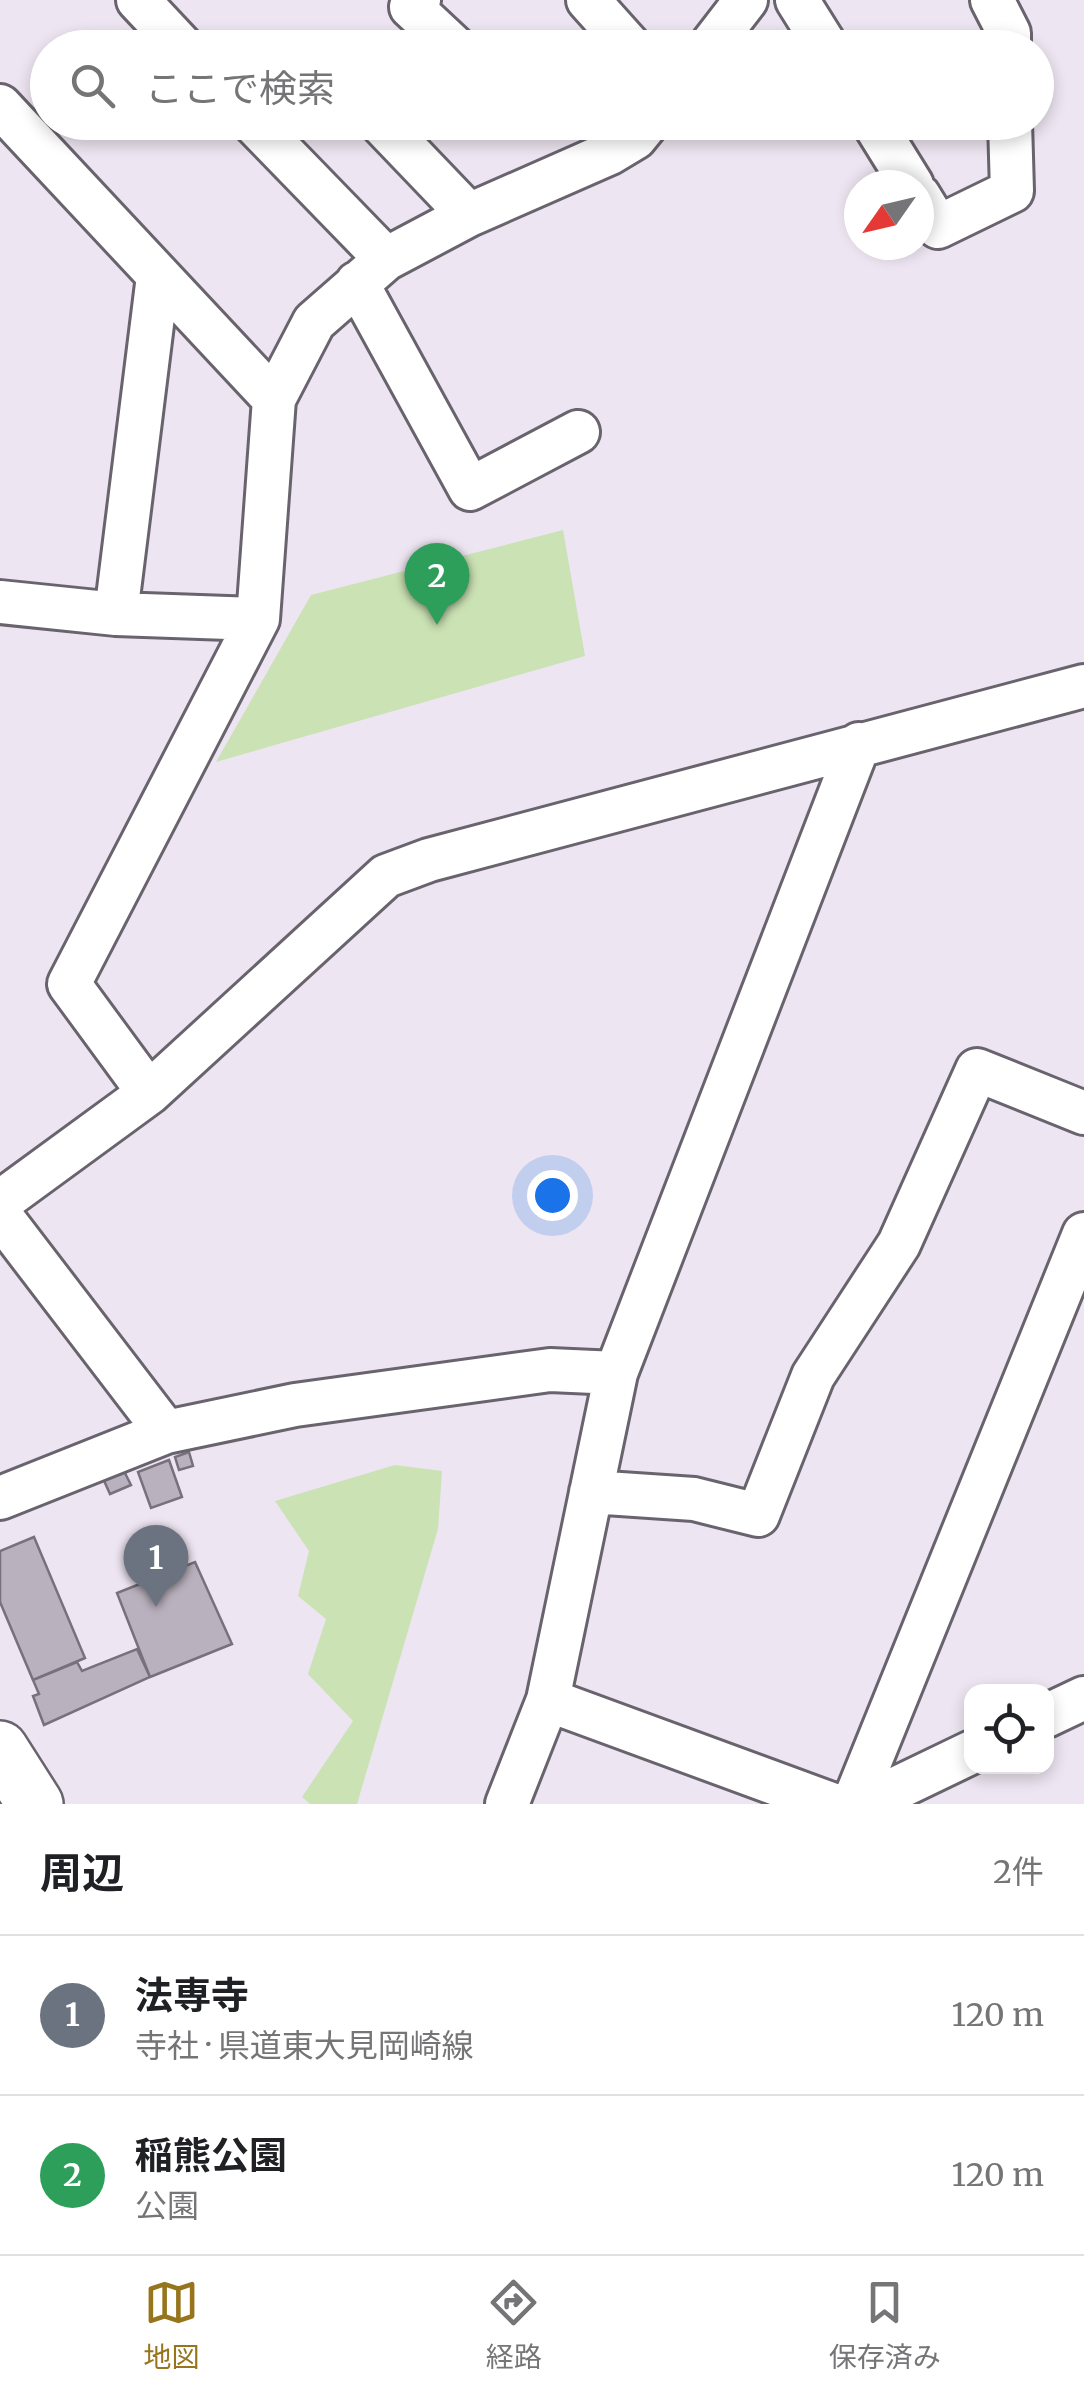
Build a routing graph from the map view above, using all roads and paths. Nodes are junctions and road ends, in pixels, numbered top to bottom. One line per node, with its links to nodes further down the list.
1 (138, 0): 7 (street)
2 (419, 0): 8 (street)
3 (588, 0): 9 (street)
4 (746, 0): 10 (street)
5 (797, 0): 11 (street)
6 (992, 0): 12 (street)
7 (166, 30)
8 (436, 30)
9 (613, 30)
10 (723, 30)
11 (815, 30)
12 (1007, 30)
13 (0, 106): 14 (street)
14 (30, 138)
15 (32, 140): 25 (street)
16 (279, 140): 24 (street)
17 (397, 140): 22 (street)
18 (632, 140): 22 (street)
19 (884, 140): 21 (street)
20 (1011, 140): 23 (street)
21 (903, 170)
22 (468, 215): 24 (street)
23 (934, 221)
24 (372, 271): 26 (street); 27 (street)
25 (158, 276): 26 (street); 29 (street)
26 (274, 399): 30 (street)
27 (578, 432)
28 (0, 602): 29 (street)
29 (116, 614): 30 (street)
30 (258, 619): 33 (street)
31 (1084, 686): 32 (street)
32 (859, 744): 33 (street); 38 (street)
33 (149, 1093): 35 (street)
34 (1084, 1112): 40 (street)
35 (0, 1202)
36 (0, 1215): 39 (street)
37 (1084, 1234): 50 (street)
38 (616, 1372): 39 (street); 40 (street)
39 (166, 1432): 41 (street)
40 (591, 1492): 43 (street)
41 (0, 1498)
42 (1084, 1698): 44 (street)
43 (548, 1700): 48 (street); 49 (street)
44 (1054, 1712)
45 (0, 1748): 47 (main road)
46 (964, 1756): 51 (street)
47 (35, 1804)
48 (507, 1804)
49 (830, 1804)
50 (853, 1804)
51 (864, 1804)

